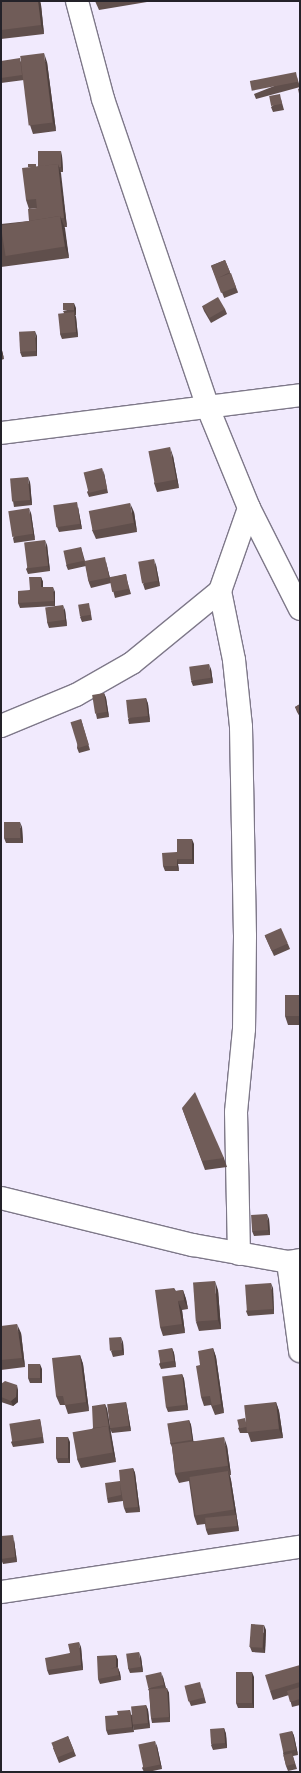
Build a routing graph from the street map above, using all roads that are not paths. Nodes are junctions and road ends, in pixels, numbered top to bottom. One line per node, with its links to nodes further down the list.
1 (77, 1): 3 (street)
2 (300, 395): 3 (street)
3 (208, 408): 4 (street); 5 (street)
4 (1, 433)
5 (248, 508): 6 (street); 7 (street)
6 (220, 591): 8 (street); 10 (street)
7 (300, 609)
8 (1, 726)
9 (1, 1198): 10 (street)
10 (239, 1254): 11 (street)
11 (294, 1261): 12 (street)
12 (300, 1351)
13 (300, 1547): 14 (street)
14 (1, 1592)

